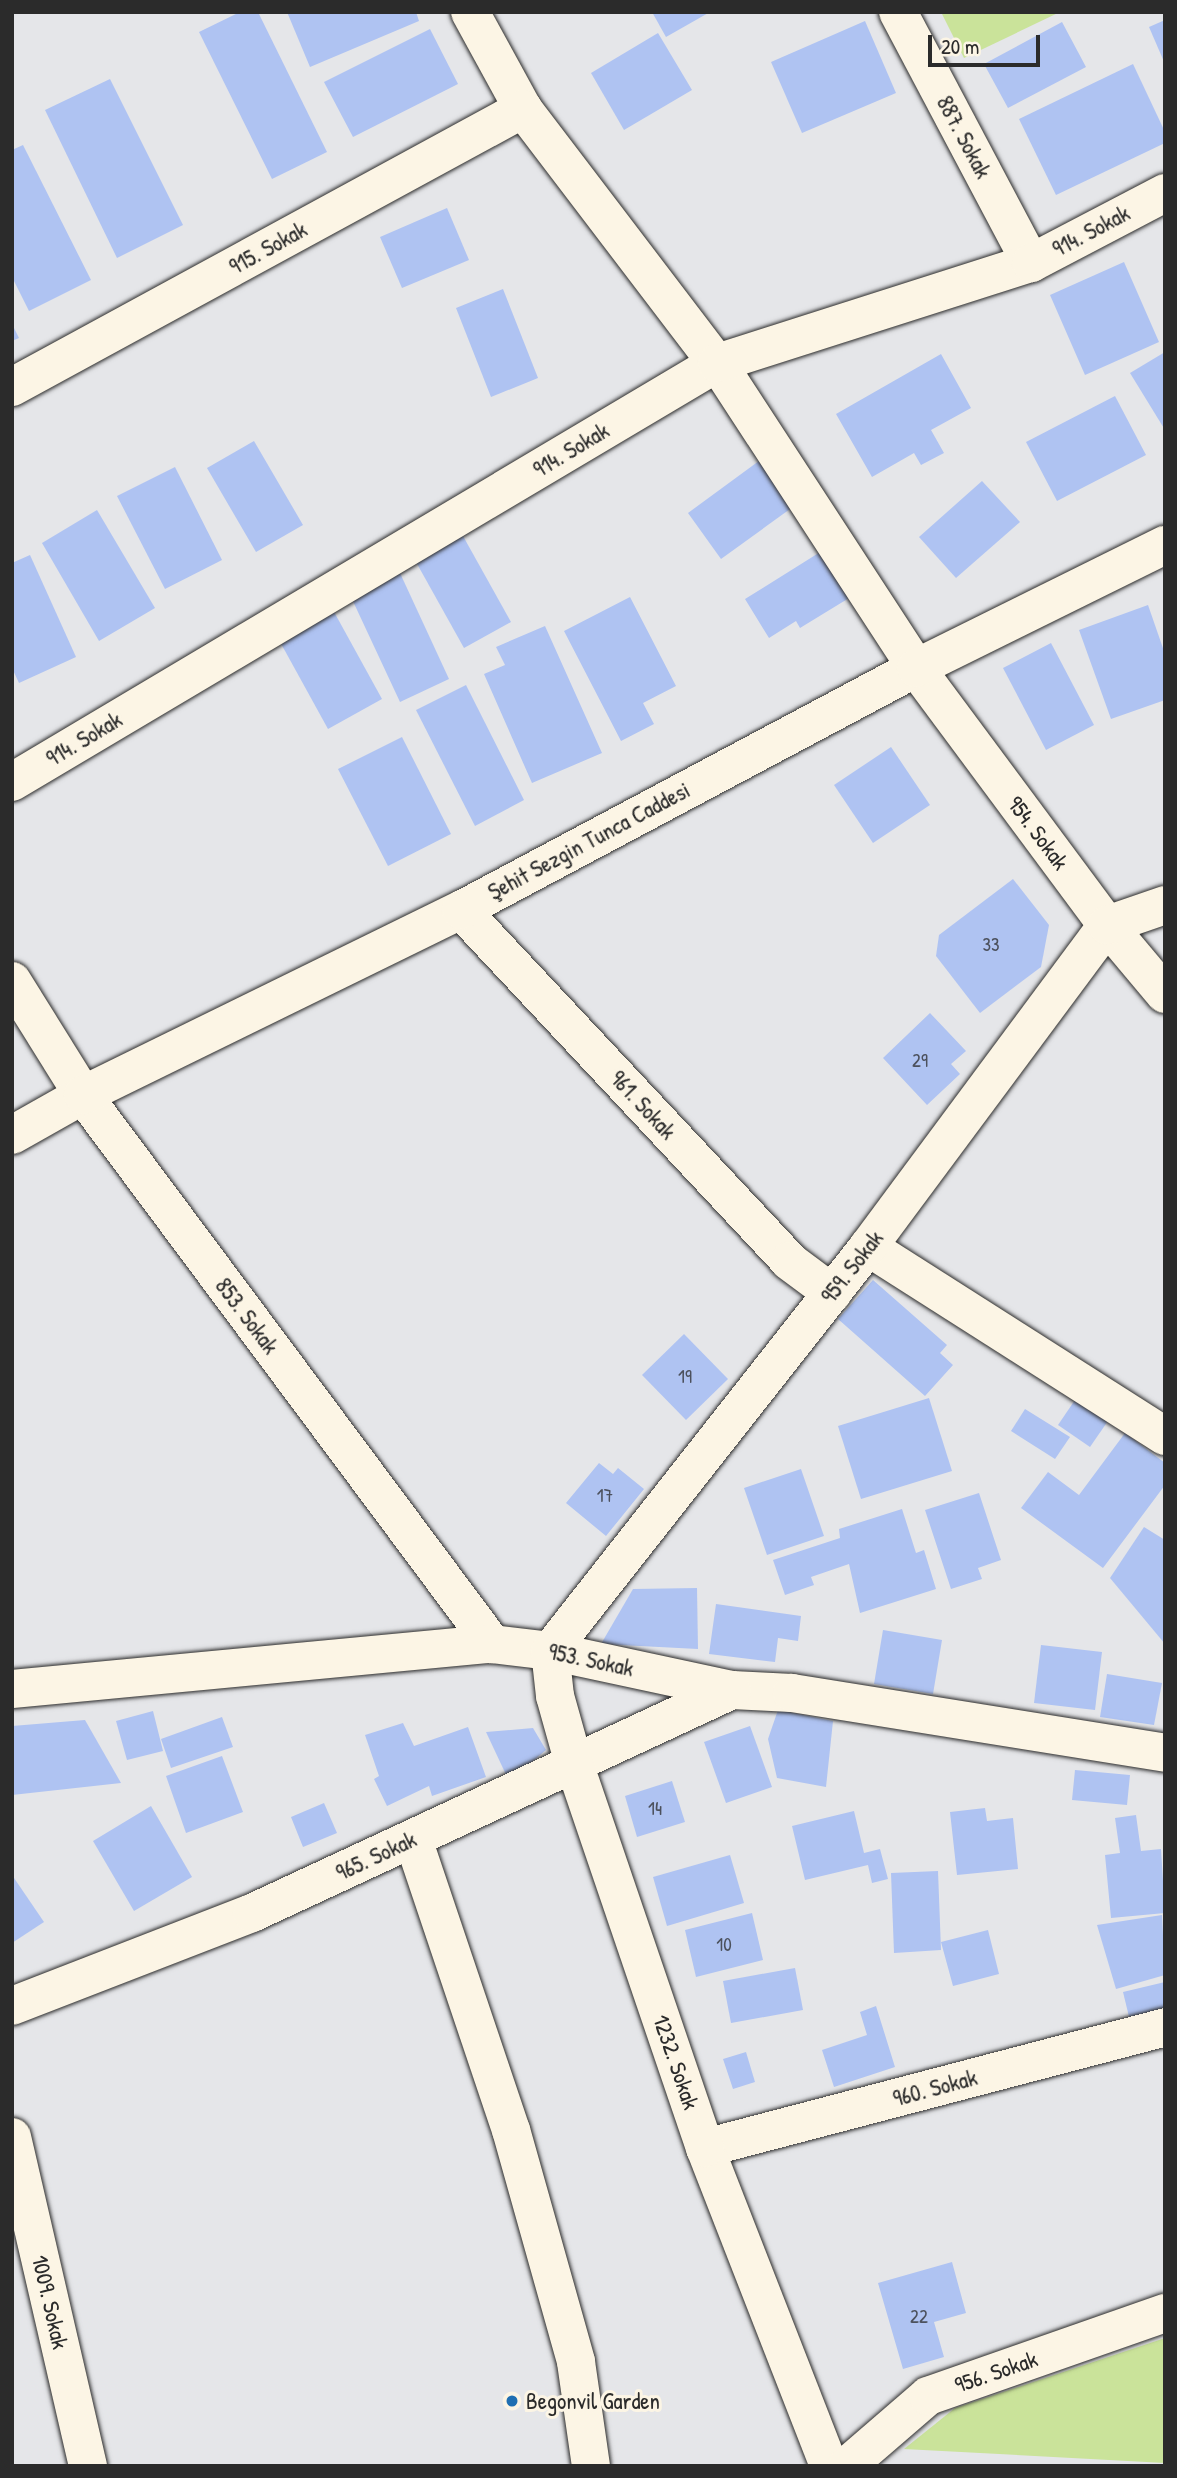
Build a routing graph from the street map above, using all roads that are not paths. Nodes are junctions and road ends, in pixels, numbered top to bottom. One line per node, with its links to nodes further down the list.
1 (470, 12): 3 (street, 954. Sokak)
2 (898, 12): 5 (street, 887. Sokak)
3 (523, 109): 6 (street, 954. Sokak); 7 (street, 915. Sokak)
4 (1165, 193): 5 (street, 914. Sokak)
5 (1031, 263): 6 (street, 914. Sokak)
6 (717, 363): 9 (street, 954. Sokak); 10 (street, 914. Sokak)
7 (12, 387)
8 (1165, 545): 9 (street, Şehit Sezgin Tunca Caddesi)
9 (916, 668): 12 (street, Şehit Sezgin Tunca Caddesi); 13 (street, 954. Sokak)
10 (12, 782)
11 (1165, 905): 13 (street)
12 (461, 910): 16 (street, Şehit Sezgin Tunca Caddesi); 19 (street, 961. Sokak)
13 (1107, 925): 15 (street, 954. Sokak); 18 (street, 959. Sokak)
14 (12, 981): 16 (street, 853. Sokak)
15 (1165, 994)
16 (83, 1095): 17 (street, Şehit Sezgin Tunca Caddesi); 21 (street, 853. Sokak)
17 (12, 1135)
18 (868, 1247): 19 (street, 959. Sokak); 20 (street)
19 (832, 1293): 22 (street, 959. Sokak)
20 (1165, 1436)
21 (492, 1644): 22 (street, 953. Sokak); 23 (street, 953. Sokak)
22 (550, 1651): 24 (street, 953. Sokak); 26 (street, 1232. Sokak)
23 (12, 1689)
24 (732, 1690): 25 (street, 953. Sokak); 26 (street, 965. Sokak)
25 (1165, 1753)
26 (574, 1764): 27 (street, 965. Sokak); 31 (street, 1232. Sokak)
27 (413, 1839): 28 (street, 965. Sokak); 34 (street)
28 (12, 2006)
29 (1165, 2027): 31 (street, 960. Sokak)
30 (12, 2137): 33 (street, 1009. Sokak)
31 (705, 2148): 35 (street, 1232. Sokak)
32 (1165, 2314): 36 (street, 956. Sokak)
33 (88, 2466)
34 (591, 2466)
35 (829, 2466)
36 (847, 2466)

